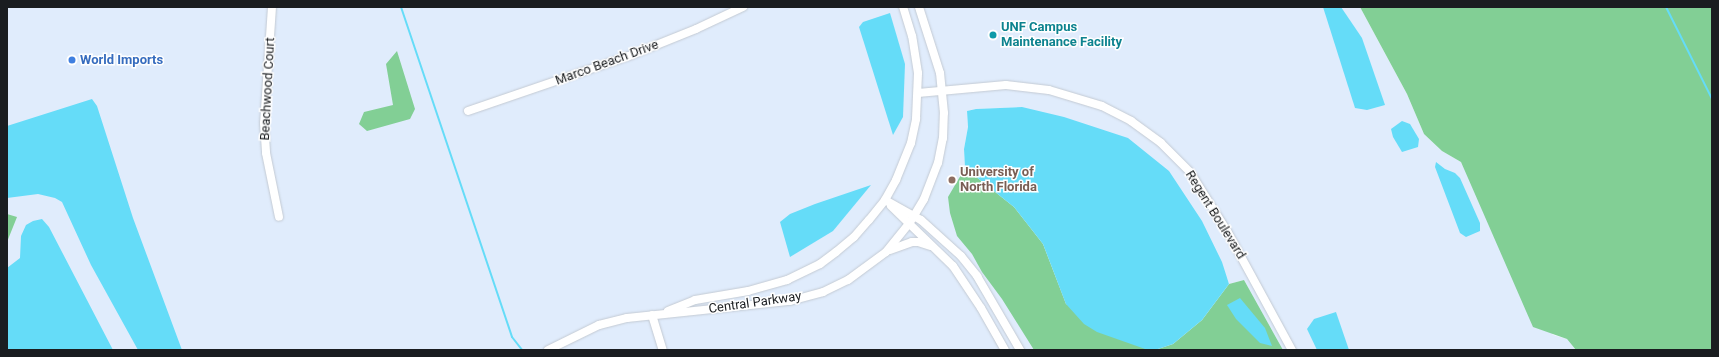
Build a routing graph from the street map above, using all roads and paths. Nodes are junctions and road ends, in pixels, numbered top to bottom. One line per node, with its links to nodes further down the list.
1 (272, 7): 10 (street, Beachwood Court)
2 (743, 7): 7 (street, Marco Beach Drive)
3 (903, 7): 6 (street, Central Parkway)
4 (919, 7): 5 (street, Central Parkway)
5 (943, 92): 6 (street, Regent Boulevard); 9 (street, Central Parkway); 19 (street, Regent Boulevard)
6 (918, 93): 8 (street, Central Parkway)
7 (468, 111)
8 (885, 200): 9 (street); 11 (street); 14 (street, Central Parkway)
9 (915, 216): 11 (street, Central Parkway); 18 (street)
10 (280, 217)
11 (909, 224): 12 (street); 13 (street, Central Parkway)
12 (934, 248): 13 (street); 17 (street)
13 (886, 252): 14 (street, Central Parkway)
14 (656, 315): 15 (street, Central Parkway); 16 (street)
15 (548, 350)
16 (663, 350)
17 (1005, 350)
18 (1020, 350)
19 (1292, 350)

